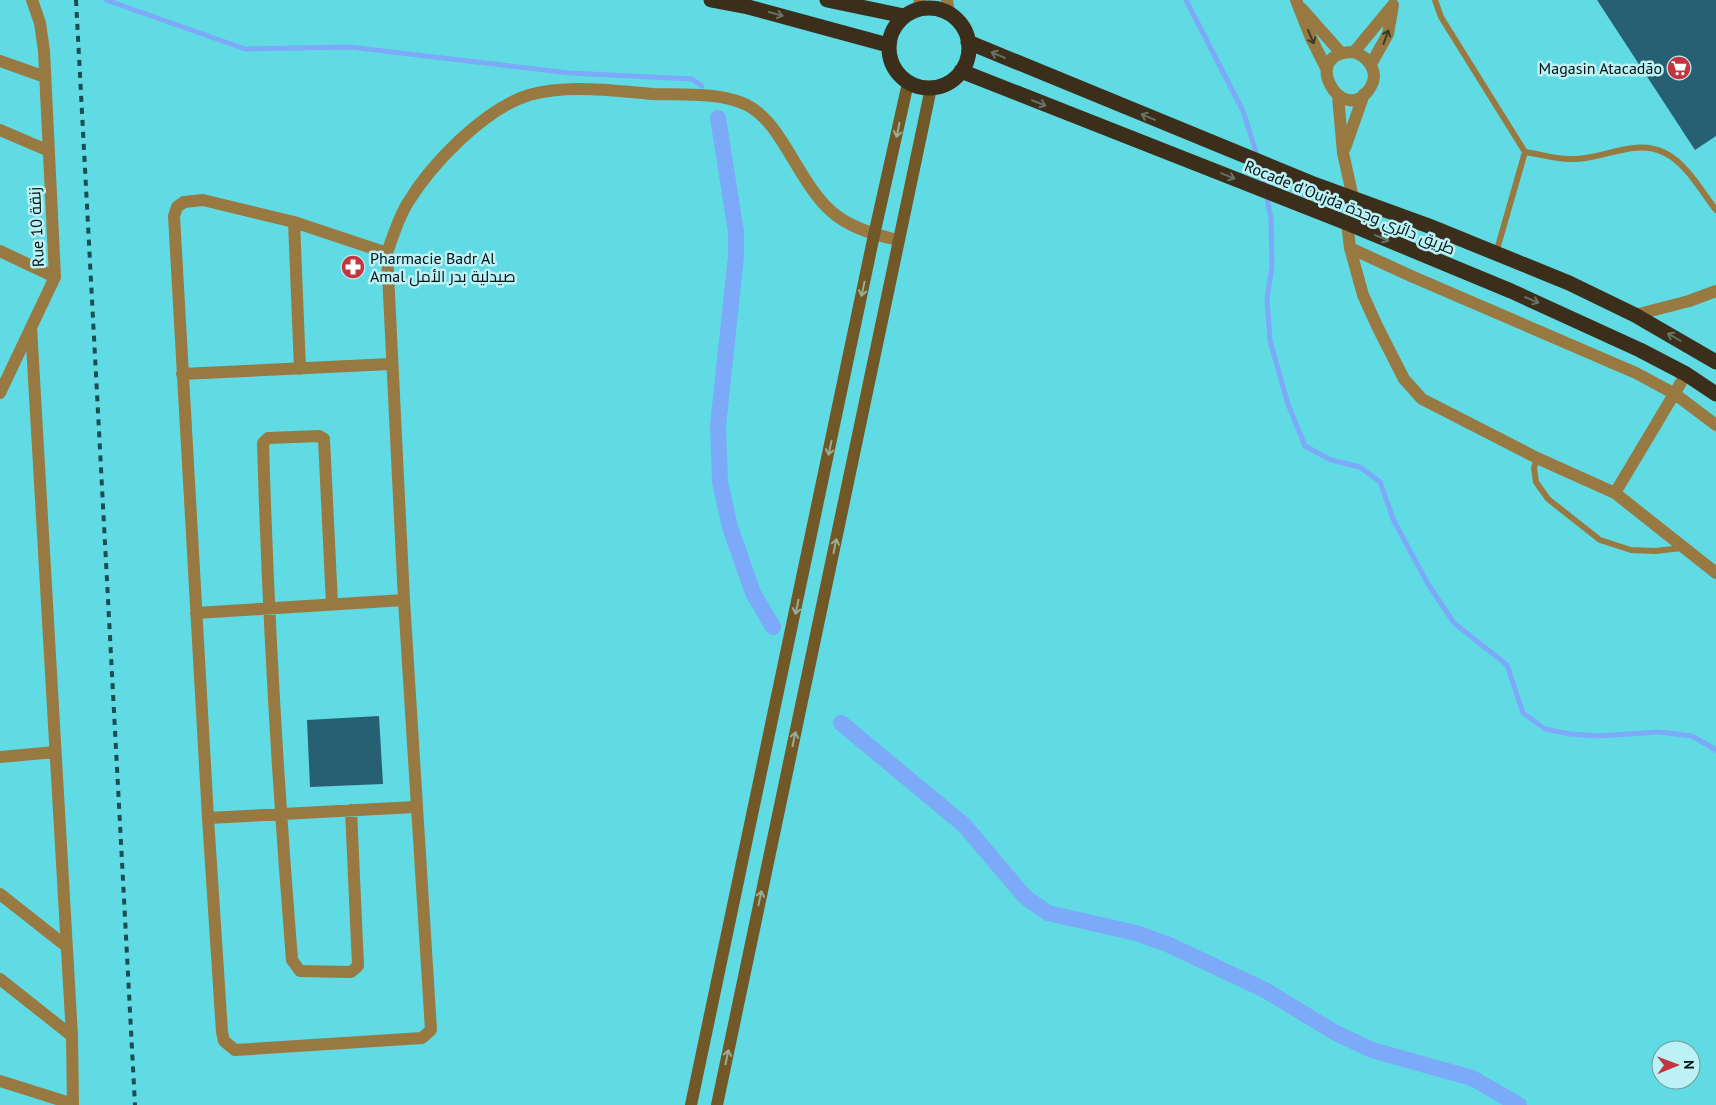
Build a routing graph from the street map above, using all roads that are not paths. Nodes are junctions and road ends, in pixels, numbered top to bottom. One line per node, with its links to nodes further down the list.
1 (32, 0): 16 (street, Rue 10 زنقة)
2 (711, 0): 10 (highway, one-way to 10)
3 (827, 0): 8 (highway)
4 (1435, 0): 24 (lane)
5 (1297, 2): 11 (street); 14 (street, one-way to 14)
6 (1394, 3): 11 (street); 13 (street, one-way to 6)
7 (948, 7): 8 (highway); 9 (highway)
8 (914, 8): 10 (highway)
9 (968, 42): 15 (highway); 25 (highway, Rocade d'Oujda طريق دائري وجدة, one-way to 9)
10 (888, 45): 17 (highway)
11 (1348, 52): 13 (street); 14 (street)
12 (0, 62): 16 (street)
13 (1371, 64): 19 (street)
14 (1327, 70): 20 (street)
15 (961, 71): 18 (highway); 28 (highway, Rocade d'Oujda طريق دائري وجدة, one-way to 28)
16 (45, 77): 22 (street, Rue 10 زنقة)
17 (908, 83): 18 (highway); 29 (main road, one-way to 29)
18 (931, 88): 30 (main road)
19 (1364, 94): 20 (street); 23 (street)
20 (1338, 96): 23 (street)
21 (0, 130): 22 (street)
22 (49, 151): 35 (street, Rue 10 زنقة)
23 (1343, 152): 25 (street)
24 (1525, 152): 26 (lane); 34 (lane)
25 (1353, 198): 34 (highway, Rocade d'Oujda طريق دائري وجدة)
26 (1716, 210)
27 (294, 222): 33 (street); 41 (street); 42 (street)
28 (1347, 223): 31 (street); 43 (highway, Rocade d'Oujda طريق دائري وجدة, one-way to 43)
29 (874, 235): 30 (street); 33 (street); 69 (main road, one-way to 69)
30 (898, 240): 70 (main road, one-way to 30)
31 (1350, 248): 46 (street); 49 (street)
32 (0, 251): 35 (street)
33 (387, 253): 40 (street)
34 (1496, 254): 37 (highway, Rocade d'Oujda طريق دائري وجدة)
35 (54, 277): 38 (street, Rue 10 زنقة)
36 (1716, 291): 37 (street)
37 (1635, 316): 39 (highway, Rocade d'Oujda طريق دائري وجدة, one-way to 37)
38 (31, 327): 44 (street, Rue 10 زنقة); 57 (street)
39 (1716, 362)
40 (391, 364): 41 (street); 53 (street)
41 (300, 369): 42 (street)
42 (182, 374): 56 (street)
43 (1686, 374): 46 (street); 47 (highway, Rocade d'Oujda طريق دائري وجدة)
44 (4, 375): 45 (street, Rue 10 زنقة)
45 (0, 393)
46 (1675, 394): 48 (street); 50 (street)
47 (1716, 394)
48 (1716, 425)
49 (1537, 458): 50 (street); 51 (lane)
50 (1615, 493): 51 (street)
51 (1682, 548): 52 (street)
52 (1716, 573)
53 (404, 600): 54 (street); 59 (street)
54 (332, 604): 55 (street); 55 (street)
55 (268, 609): 56 (street); 61 (street)
56 (196, 613): 62 (street)
57 (55, 752): 58 (street); 64 (street)
58 (0, 757)
59 (415, 807): 60 (street); 62 (street)
60 (351, 810): 61 (street); 61 (street)
61 (280, 814): 62 (street)
62 (208, 818)
63 (0, 894): 64 (street)
64 (66, 946): 66 (street)
65 (2, 985): 66 (street)
66 (72, 1036): 68 (street)
67 (0, 1082): 68 (street)
68 (73, 1105)
69 (691, 1105)
70 (717, 1105)

